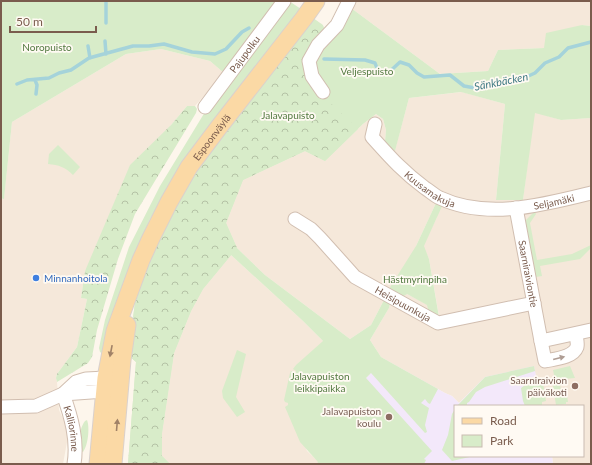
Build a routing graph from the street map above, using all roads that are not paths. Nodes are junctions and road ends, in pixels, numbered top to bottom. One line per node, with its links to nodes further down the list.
1 (284, 1): 5 (street, Pajupolku)
2 (316, 1): 14 (main road, Espoonväylä)
3 (349, 1): 4 (street)
4 (323, 92)
5 (205, 107)
6 (375, 124): 8 (street, Kuusamakuja)
7 (591, 193): 8 (street, Seljamäki)
8 (516, 208): 10 (street, Saarniraiviontie)
9 (296, 219): 10 (street, Heisipuunkuja)
10 (534, 303): 13 (street, Saarniraiviontie)
11 (591, 330): 12 (street)
12 (576, 334): 13 (street); 13 (street, Saarniraiviontie, one-way to 12)
13 (541, 341)
14 (110, 385): 15 (street); 18 (main road, Espoonväylä); 19 (main road, Espoonväylä, one-way to 14)
15 (63, 394): 16 (street); 17 (street, Kalliorinne)
16 (1, 407)
17 (74, 464)
18 (98, 464)
19 (113, 464)

